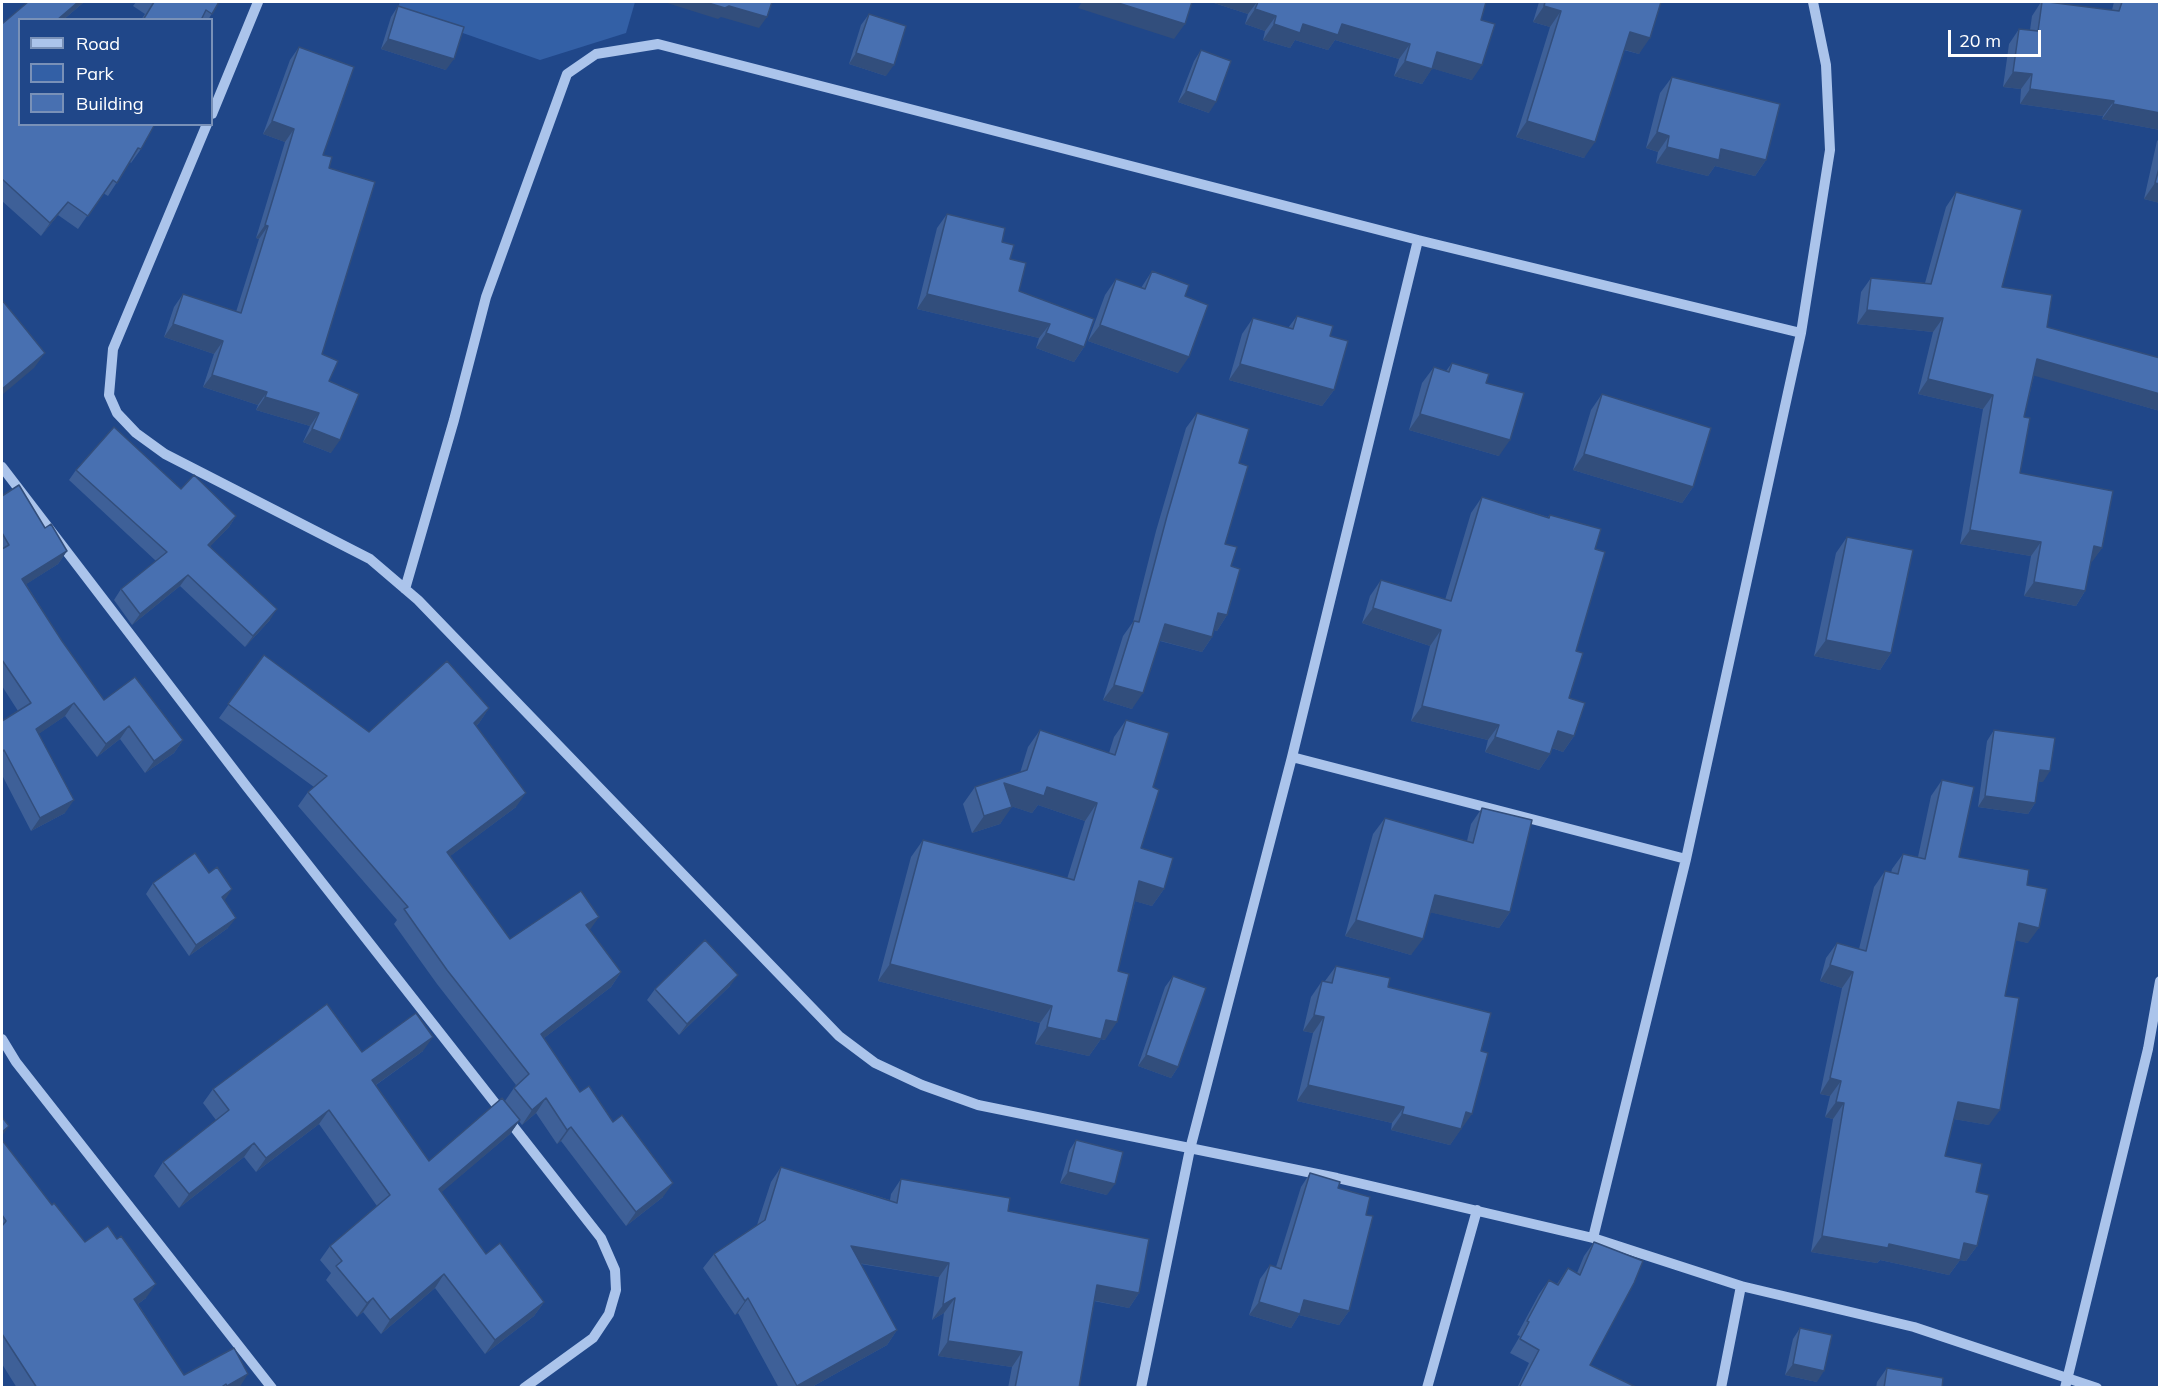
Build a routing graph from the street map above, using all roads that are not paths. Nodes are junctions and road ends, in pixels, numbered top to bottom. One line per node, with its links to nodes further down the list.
1 (258, 2): 3 (street)
2 (1813, 2): 6 (street)
3 (213, 112)
4 (206, 126): 8 (street)
5 (1418, 240): 6 (street); 8 (street); 9 (street)
6 (1801, 333): 10 (street)
7 (2, 467): 19 (street)
8 (405, 589): 13 (street)
9 (1292, 757): 10 (street); 13 (street)
10 (1686, 859): 15 (street)
11 (2160, 981): 17 (street)
12 (2, 1039): 18 (street)
13 (1190, 1149): 14 (street); 20 (street)
14 (1477, 1210): 15 (street); 21 (street)
15 (1593, 1238): 16 (street)
16 (1741, 1286): 17 (street); 22 (street)
17 (2066, 1383): 23 (street)
18 (272, 1388)
19 (524, 1388)
20 (1141, 1388)
21 (1427, 1388)
22 (1721, 1388)
23 (2097, 1388)

